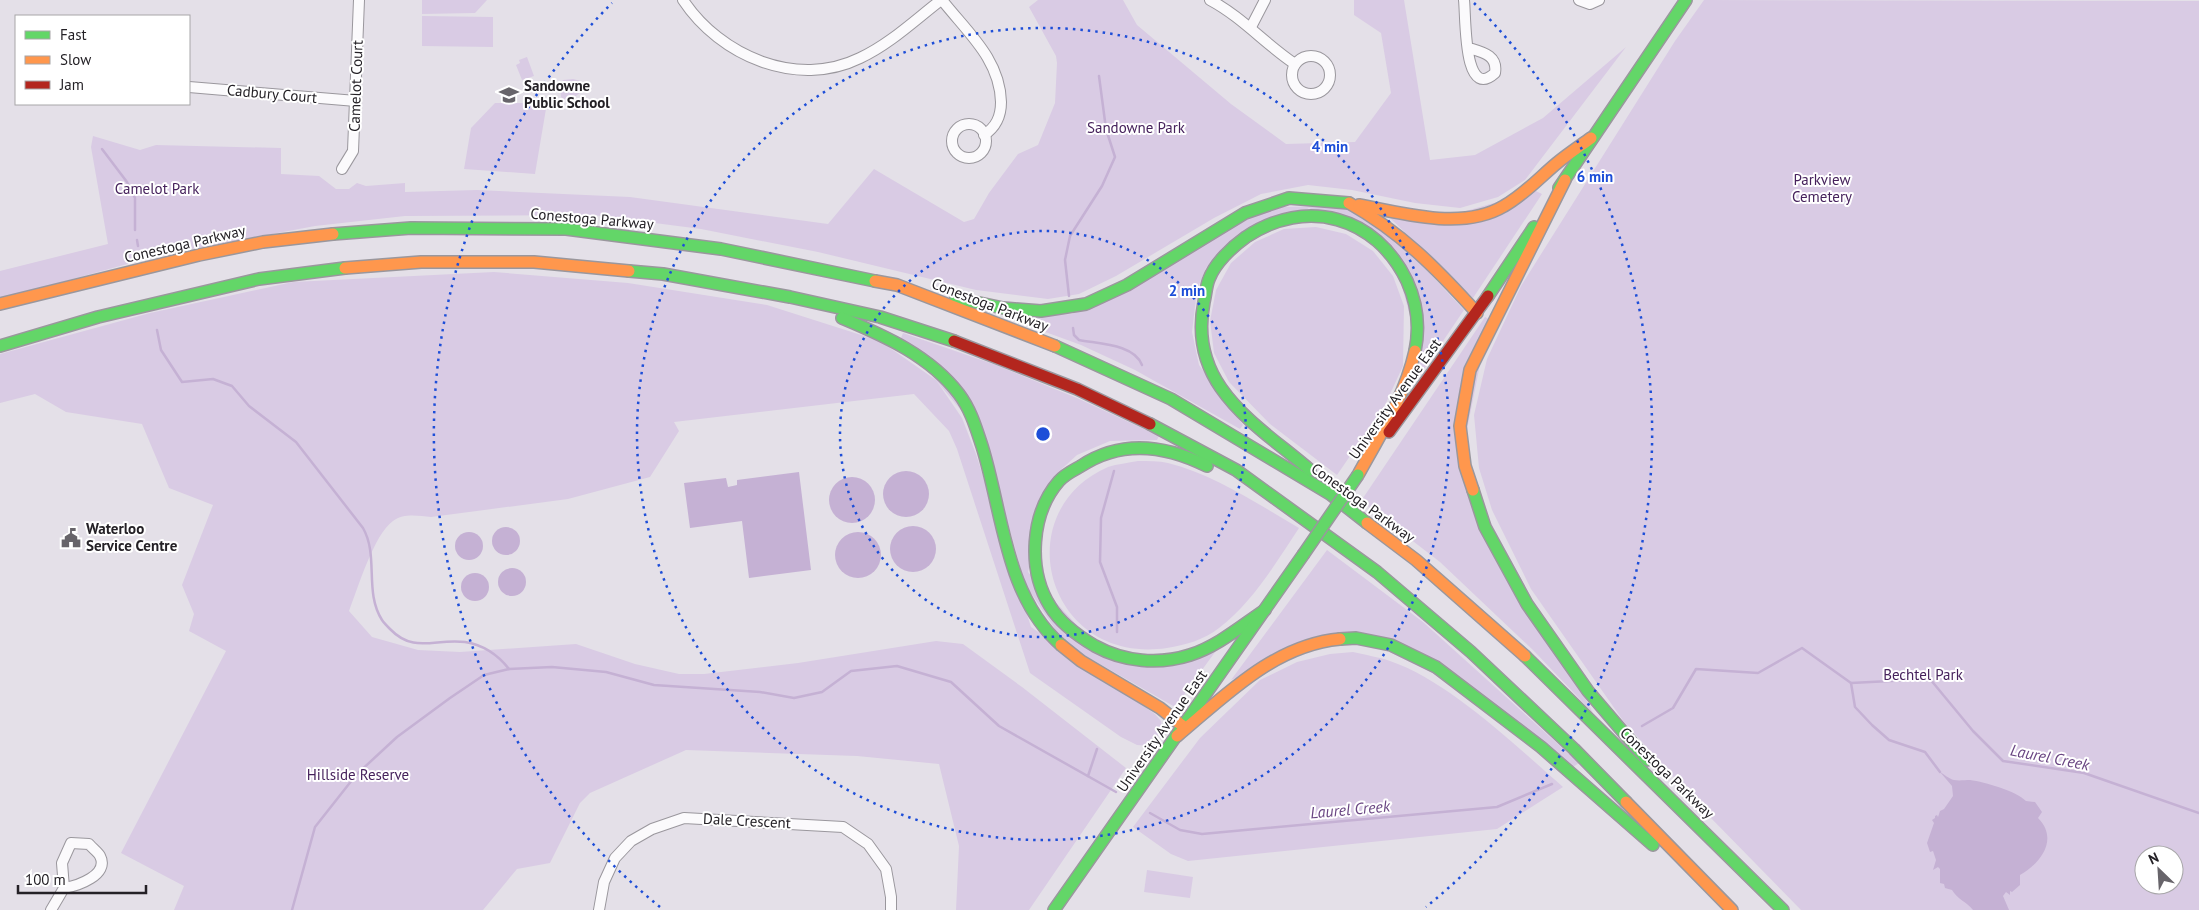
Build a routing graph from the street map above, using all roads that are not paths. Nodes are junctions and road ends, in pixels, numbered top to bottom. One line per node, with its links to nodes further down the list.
1 (359, 0): 14 (street, Camelot Court)
2 (683, 0): 3 (street)
3 (942, 0): 15 (street)
4 (1210, 0): 10 (street)
5 (1265, 0): 10 (street)
6 (1464, 0): 11 (street)
7 (1579, 0): 8 (street)
8 (1599, 0)
9 (1686, 0): 16 (main road, University Avenue East)
10 (1251, 27): 12 (street)
11 (1468, 48)
12 (1295, 64)
13 (190, 87): 14 (street, Cadbury Court)
14 (356, 101): 17 (street, Camelot Court)
15 (984, 135)
16 (1591, 138): 18 (main road, University Avenue East); 19 (main road)
17 (342, 169)
18 (1565, 180): 23 (main road, University Avenue East); 30 (main road)
19 (1349, 203): 20 (main road); 23 (main road)
20 (897, 285): 22 (main road, Conestoga Parkway); 26 (main road, Conestoga Parkway)
21 (790, 297): 24 (main road); 27 (main road); 29 (main road)
22 (0, 304)
23 (1476, 313): 25 (main road, University Avenue East)
24 (0, 346)
25 (1358, 476): 26 (main road); 28 (main road, University Avenue East, bridge)
26 (1330, 494): 30 (main road, Conestoga Parkway)
27 (1285, 503): 28 (main road); 36 (main road)
28 (1266, 610): 29 (main road, University Avenue East)
29 (1181, 732): 35 (main road, University Avenue East); 36 (main road)
30 (1720, 847): 37 (main road, Conestoga Parkway)
31 (64, 888): 31 (street); 32 (street)
32 (51, 910)
33 (599, 910): 34 (street, Dale Crescent)
34 (890, 910)
35 (1054, 910)
36 (1731, 910)
37 (1783, 910)

